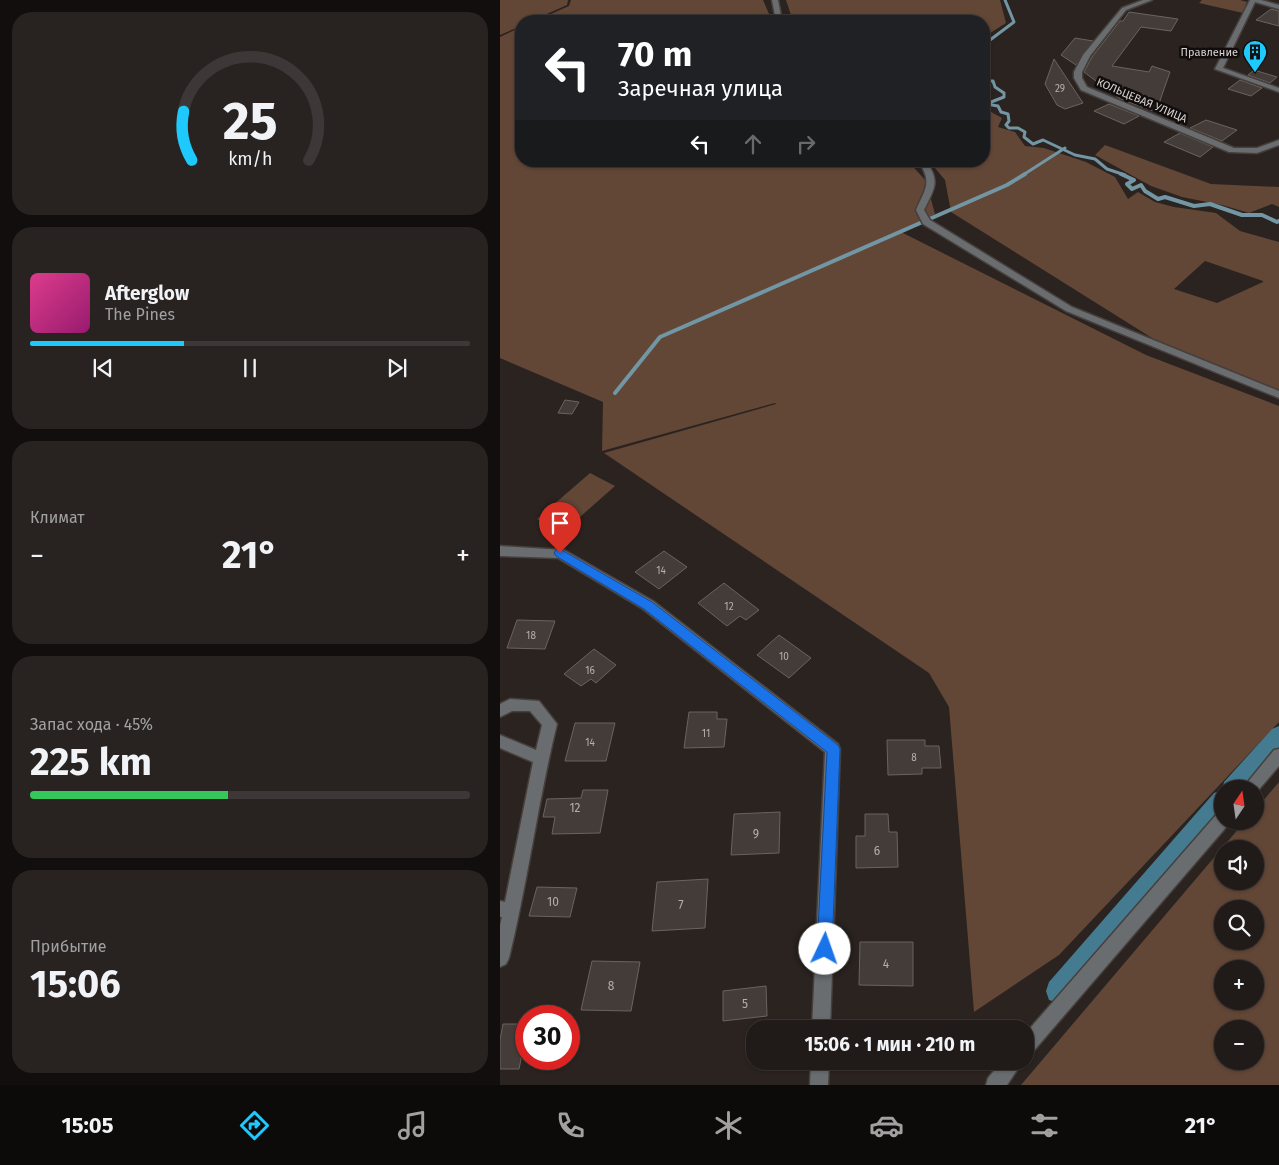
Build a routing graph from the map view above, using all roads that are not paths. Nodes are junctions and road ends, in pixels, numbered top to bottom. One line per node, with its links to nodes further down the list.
1 (775, 0): 5 (street)
2 (1149, 0): 7 (street, КОЛЬЦЕВАЯ УЛИЦА)
3 (1253, 0): 4 (street); 6 (street)
4 (1279, 7)
5 (778, 15)
6 (1279, 90)
7 (1279, 142)
8 (926, 167): 9 (street)
9 (1279, 395)
10 (500, 550): 19 (street)
11 (500, 711): 14 (street)
12 (500, 741): 14 (street)
13 (1279, 755): 15 (street)
14 (541, 759): 17 (street)
15 (1258, 780)
16 (1214, 829): 20 (street)
17 (506, 910): 18 (street)
18 (500, 958)
19 (821, 1020)
20 (1034, 1038)
21 (820, 1070): 23 (street)
22 (1007, 1070): 24 (street)
23 (819, 1085)
24 (995, 1085)

